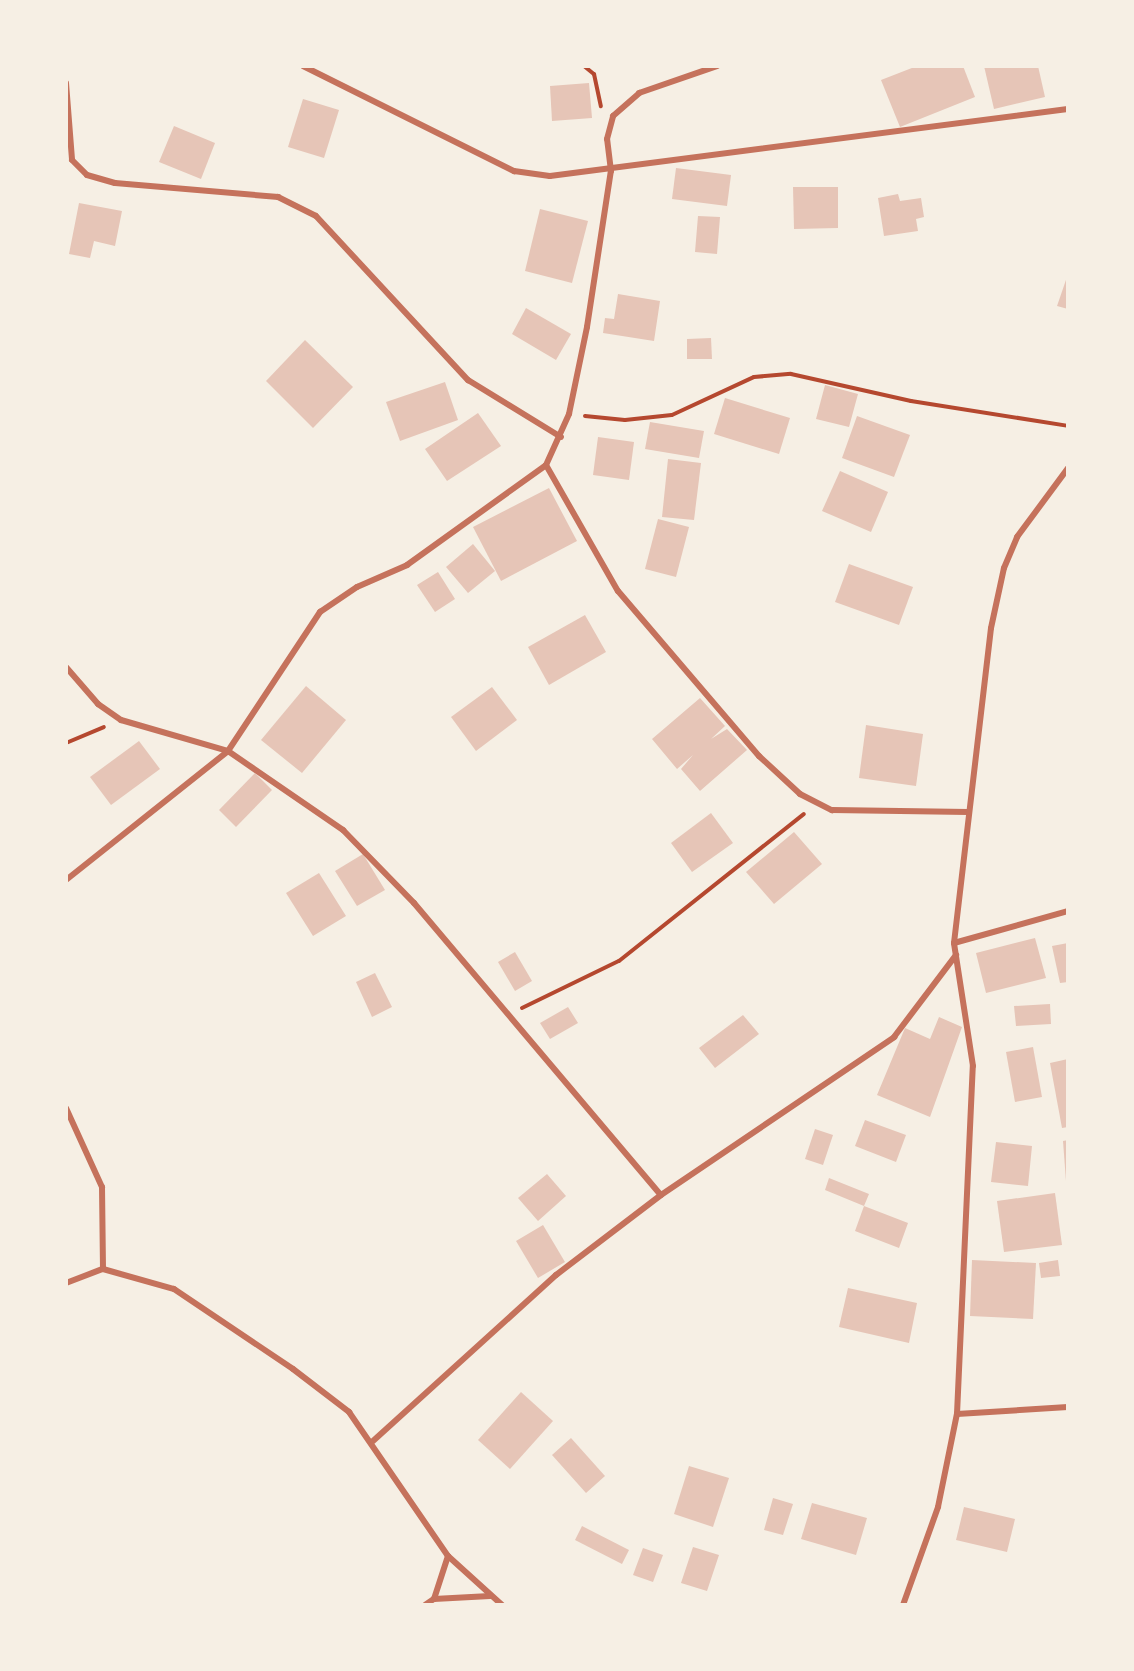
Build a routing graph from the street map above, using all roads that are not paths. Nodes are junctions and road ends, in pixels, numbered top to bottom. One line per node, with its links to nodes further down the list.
1 (303, 66): 6 (street)
2 (717, 66): 6 (street)
3 (66, 83): 5 (street)
4 (1068, 109): 6 (street)
5 (69, 160): 7 (street)
6 (611, 171): 7 (street)
7 (561, 437): 8 (street)
8 (546, 465): 11 (street); 12 (street)
9 (1068, 468): 12 (street)
10 (66, 667): 11 (street)
11 (228, 751): 13 (street); 18 (street)
12 (968, 812): 15 (street)
13 (66, 880)
14 (1068, 911): 15 (street)
15 (954, 942): 16 (street)
16 (956, 955): 18 (street); 22 (street)
17 (66, 1108): 19 (street)
18 (661, 1195): 23 (street)
19 (103, 1269): 20 (street); 23 (street)
20 (66, 1283)
21 (1068, 1407): 22 (street)
22 (957, 1414): 29 (street)
23 (373, 1441): 24 (street)
24 (448, 1556): 25 (street); 26 (street)
25 (490, 1596): 26 (street); 28 (street)
26 (434, 1599): 27 (street)
27 (425, 1605)
28 (502, 1605)
29 (903, 1605)

